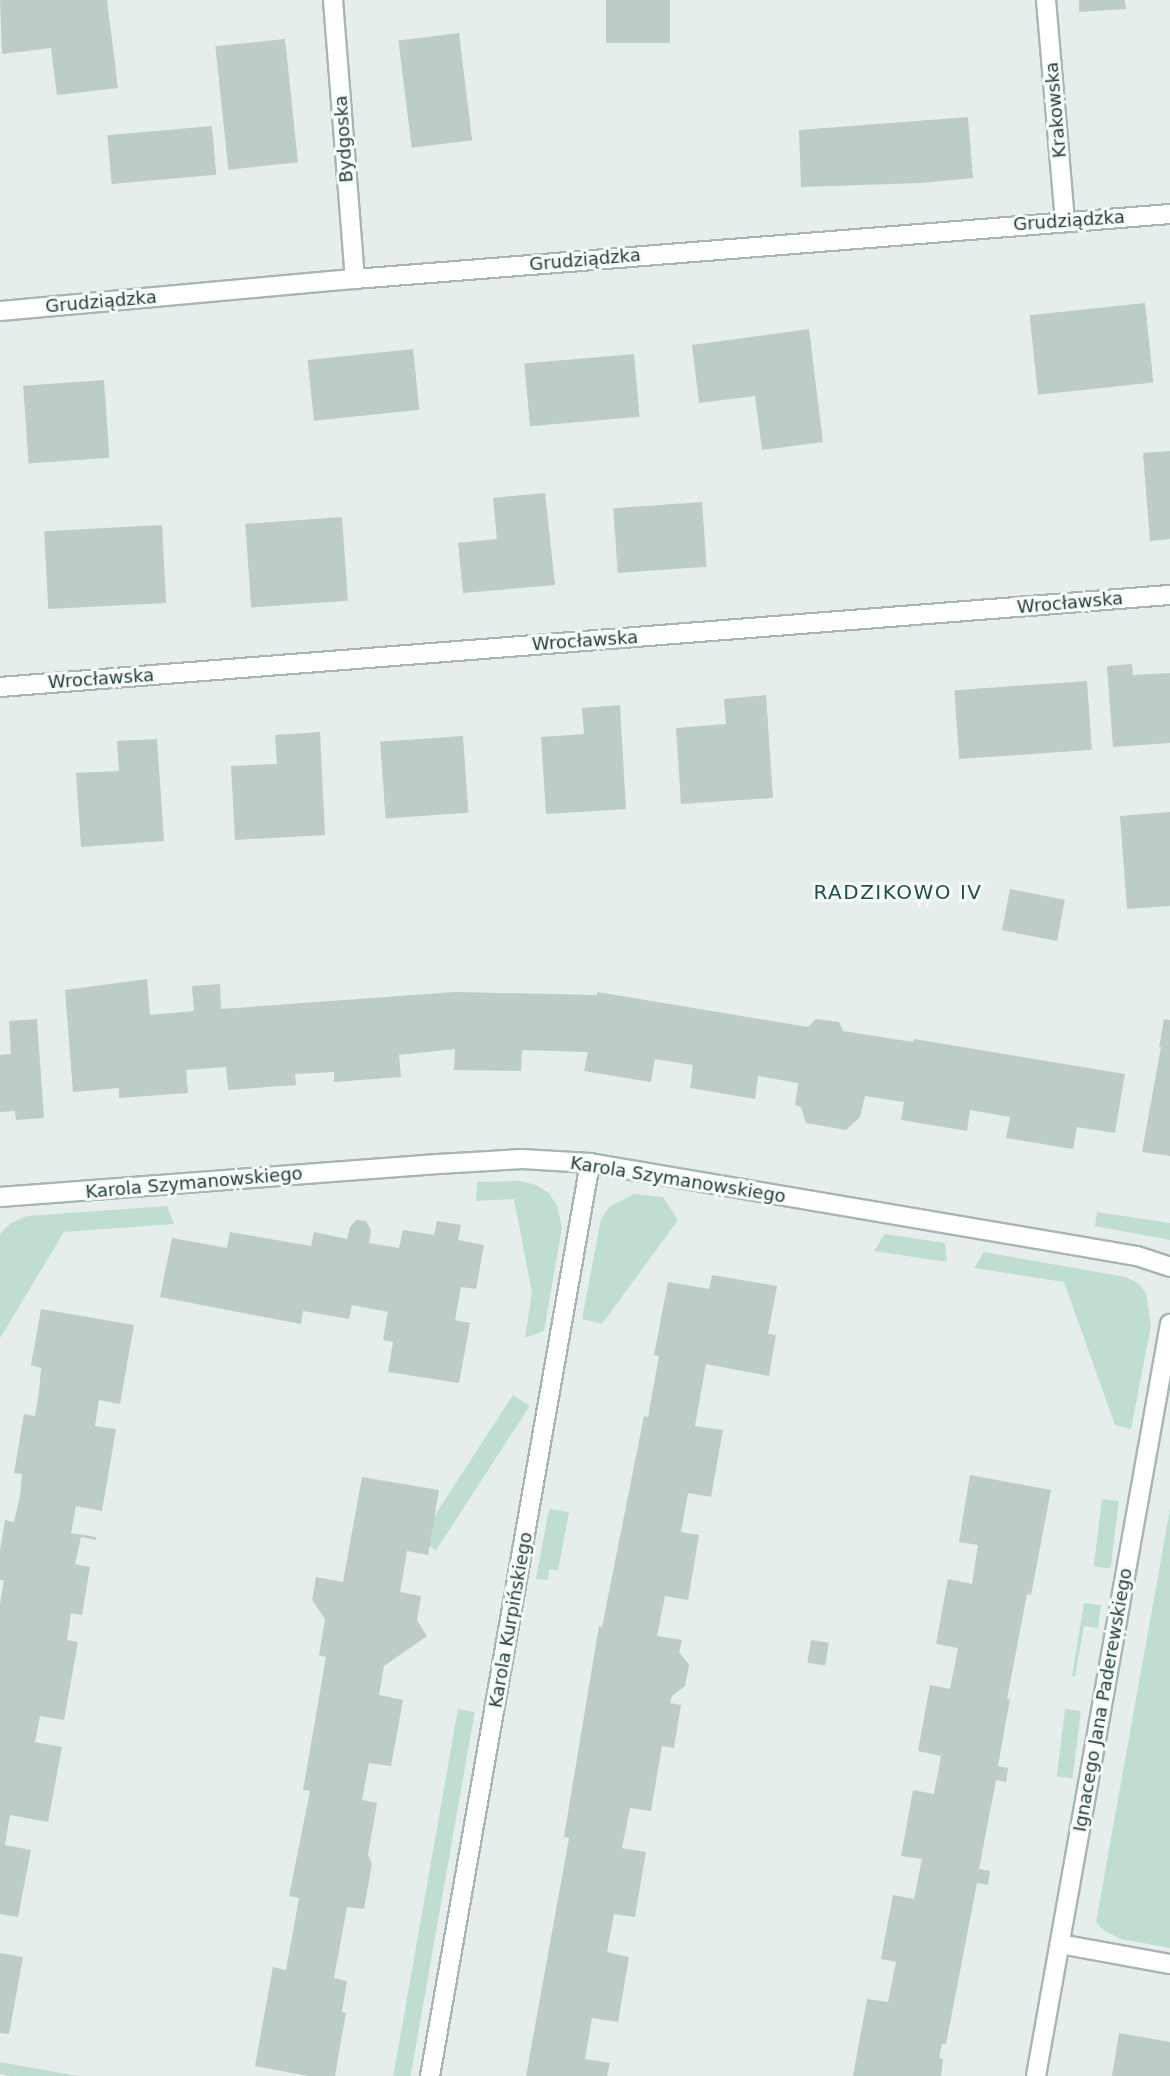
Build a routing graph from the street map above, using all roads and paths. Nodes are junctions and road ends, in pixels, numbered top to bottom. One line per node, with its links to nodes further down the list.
1 (333, 0): 5 (street, Bydgoska)
2 (1046, 0): 4 (street, Krakowska)
3 (1170, 214): 4 (street, Grudziądzka)
4 (1065, 221): 5 (street, Grudziądzka)
5 (355, 279): 6 (street, Grudziądzka)
6 (0, 311)
7 (1170, 595): 8 (street, Wrocławska)
8 (0, 687)
9 (590, 1163): 10 (street, Karola Szymanowskiego); 11 (street, Karola Szymanowskiego); 15 (street, Karola Kurpińskiego)
10 (0, 1197)
11 (1170, 1267)
12 (1170, 1324): 13 (street, Ignacego Jana Paderewskiego)
13 (1060, 1944): 14 (street); 16 (street, Ignacego Jana Paderewskiego)
14 (1170, 1964)
15 (430, 2076)
16 (1036, 2076)

